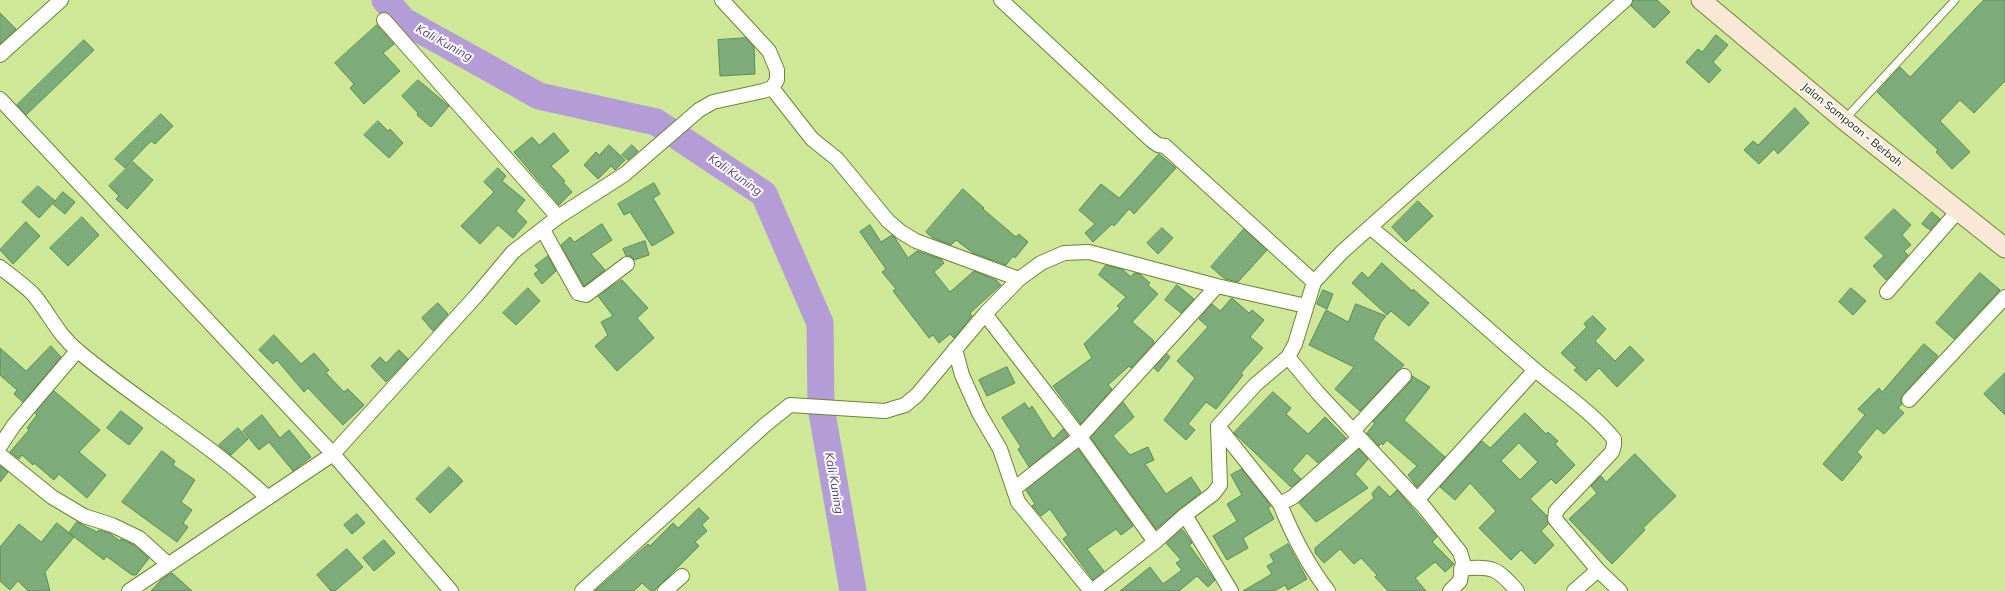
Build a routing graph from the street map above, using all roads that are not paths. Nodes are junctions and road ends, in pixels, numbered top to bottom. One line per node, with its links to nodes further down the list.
1 (61, 0): 8 (street)
2 (722, 0): 9 (street)
3 (1002, 0): 20 (street)
4 (1625, 0): 14 (street)
5 (1701, 0): 11 (main road, Jalan Sampaan - Berbah)
6 (1955, 0): 11 (lane)
7 (384, 20): 13 (street)
8 (0, 55)
9 (772, 88): 13 (street); 19 (street)
10 (0, 100): 36 (street)
11 (1844, 120): 12 (main road, Jalan Sampaan - Berbah)
12 (1958, 211): 16 (main road, Jalan Sampaan - Berbah); 22 (street)
13 (558, 218): 15 (street)
14 (1371, 228): 20 (street); 29 (street)
15 (542, 230): 17 (street); 36 (street)
16 (2005, 248)
17 (627, 264)
18 (0, 266): 27 (street)
19 (1019, 279): 21 (street); 25 (street)
20 (1314, 282): 24 (street)
21 (1217, 286): 24 (street); 34 (street)
22 (1887, 292)
23 (2005, 297): 31 (street)
24 (1306, 306): 28 (street)
25 (985, 314): 26 (street); 34 (street)
26 (955, 349): 38 (street); 50 (street)
27 (77, 351): 35 (street); 39 (street)
28 (1288, 357): 32 (street); 33 (street)
29 (1535, 370): 40 (street); 46 (street)
30 (1404, 376): 33 (street)
31 (1909, 400)
32 (1218, 426): 41 (street); 42 (street)
33 (1356, 434): 40 (street); 41 (street)
34 (1080, 437): 38 (street); 43 (street)
35 (0, 446)
36 (333, 454): 39 (street); 49 (street)
37 (0, 455): 44 (street)
38 (1014, 489): 52 (street)
39 (268, 498): 44 (street)
40 (1417, 500): 45 (street)
41 (1280, 504): 54 (street)
42 (1185, 516): 43 (street); 53 (street)
43 (1155, 542): 52 (street)
44 (168, 564): 48 (street)
45 (1461, 569): 55 (street); 56 (street)
46 (1598, 570): 57 (street); 58 (street)
47 (682, 576): 51 (street)
48 (138, 589)
49 (451, 591)
50 (582, 591)
51 (665, 591)
52 (1092, 591)
53 (1231, 591)
54 (1328, 591)
55 (1450, 591)
56 (1517, 591)
57 (1574, 591)
58 (1620, 591)

